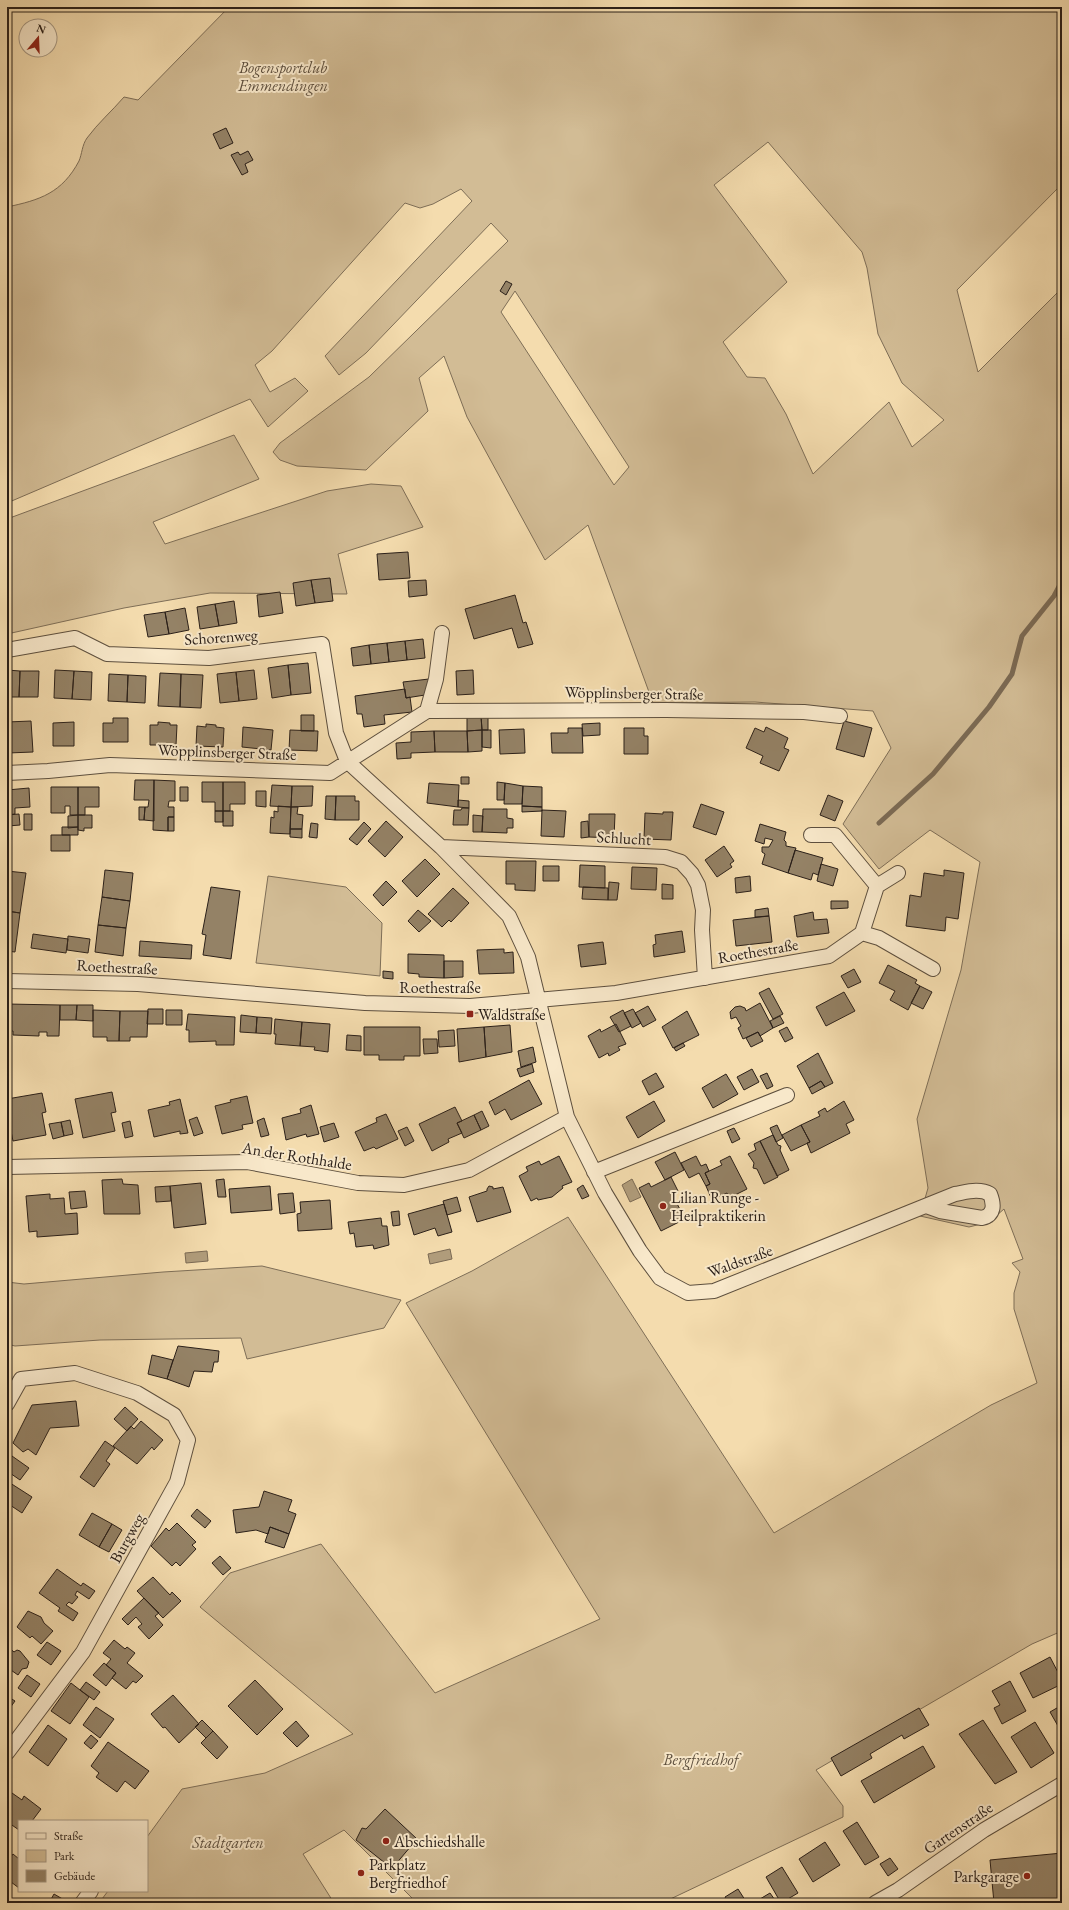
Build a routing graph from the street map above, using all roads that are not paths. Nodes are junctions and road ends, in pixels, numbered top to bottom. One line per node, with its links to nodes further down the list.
1 (442, 633): 3 (street)
2 (7, 650): 5 (street, Schorenweg)
3 (427, 711): 4 (street, Wöpplinsberger Straße); 5 (street, Wöpplinsberger Straße)
4 (840, 716)
5 (347, 761): 6 (street, Wöpplinsberger Straße); 8 (street, Waldstraße)
6 (7, 773)
7 (811, 834): 10 (street)
8 (441, 847): 13 (street, Schlucht); 15 (street, Waldstraße)
9 (898, 874): 10 (street)
10 (877, 886): 11 (street)
11 (862, 933): 12 (street); 13 (street, Roethestraße)
12 (933, 969)
13 (705, 978): 15 (street, Roethestraße)
14 (7, 981): 15 (street, Roethestraße)
15 (539, 1001): 17 (street, Waldstraße)
16 (787, 1095): 19 (street)
17 (567, 1116): 18 (street, An der Rothhalde); 19 (street, Waldstraße)
18 (7, 1167)
19 (594, 1172): 20 (street, Waldstraße)
20 (926, 1206)
21 (7, 1404): 22 (street, Burgweg)
22 (7, 1753)
23 (1062, 1784): 26 (street, Gartenstraße)
24 (90, 1892): 25 (street)
25 (82, 1903)
26 (875, 1903)

